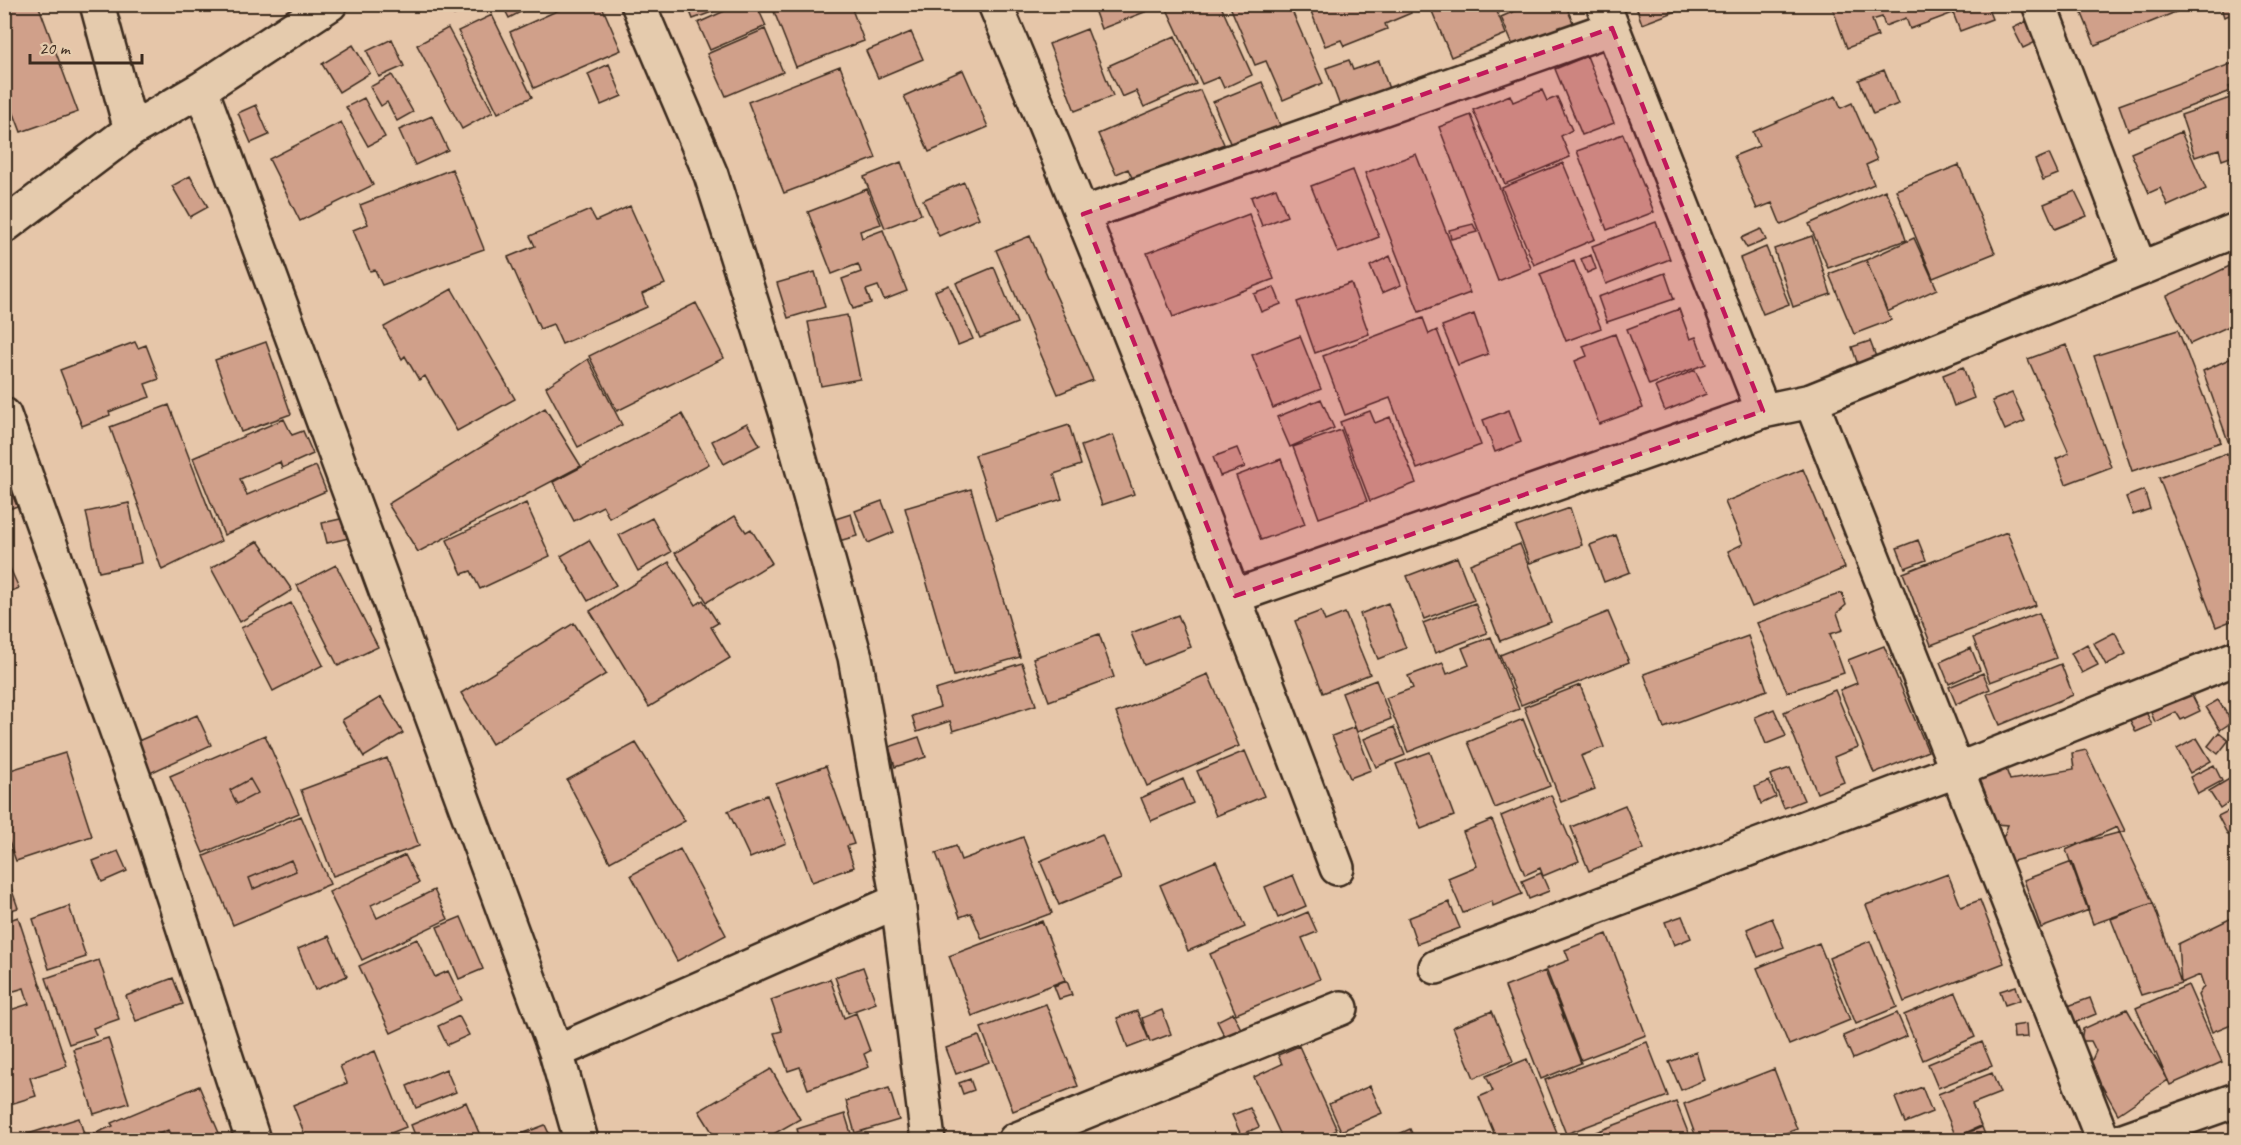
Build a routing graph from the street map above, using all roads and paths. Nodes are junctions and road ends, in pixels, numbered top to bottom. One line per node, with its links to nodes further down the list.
1 (97, 4): 8 (street)
2 (330, 4): 7 (street)
3 (638, 4): 20 (street)
4 (995, 4): 9 (street)
5 (2039, 4): 12 (street)
6 (1607, 16): 9 (street); 14 (street)
7 (201, 89): 8 (street); 23 (street)
8 (131, 130): 10 (street)
9 (1083, 214): 16 (street)
10 (4, 226)
11 (2236, 230): 12 (street)
12 (2140, 269): 13 (street)
13 (1811, 401): 14 (street); 18 (street)
14 (1763, 411): 16 (street)
15 (4, 415): 25 (street)
16 (1234, 596): 19 (street)
17 (2236, 658): 18 (street)
18 (1955, 771): 21 (street); 29 (street)
19 (1337, 868)
20 (898, 901): 23 (street); 27 (street)
21 (1436, 967)
22 (1341, 1008): 28 (street)
23 (556, 1052): 26 (street)
24 (2236, 1100): 30 (street)
25 (253, 1140)
26 (581, 1140)
27 (928, 1140)
28 (1015, 1140)
29 (2103, 1140)
30 (2123, 1140)

